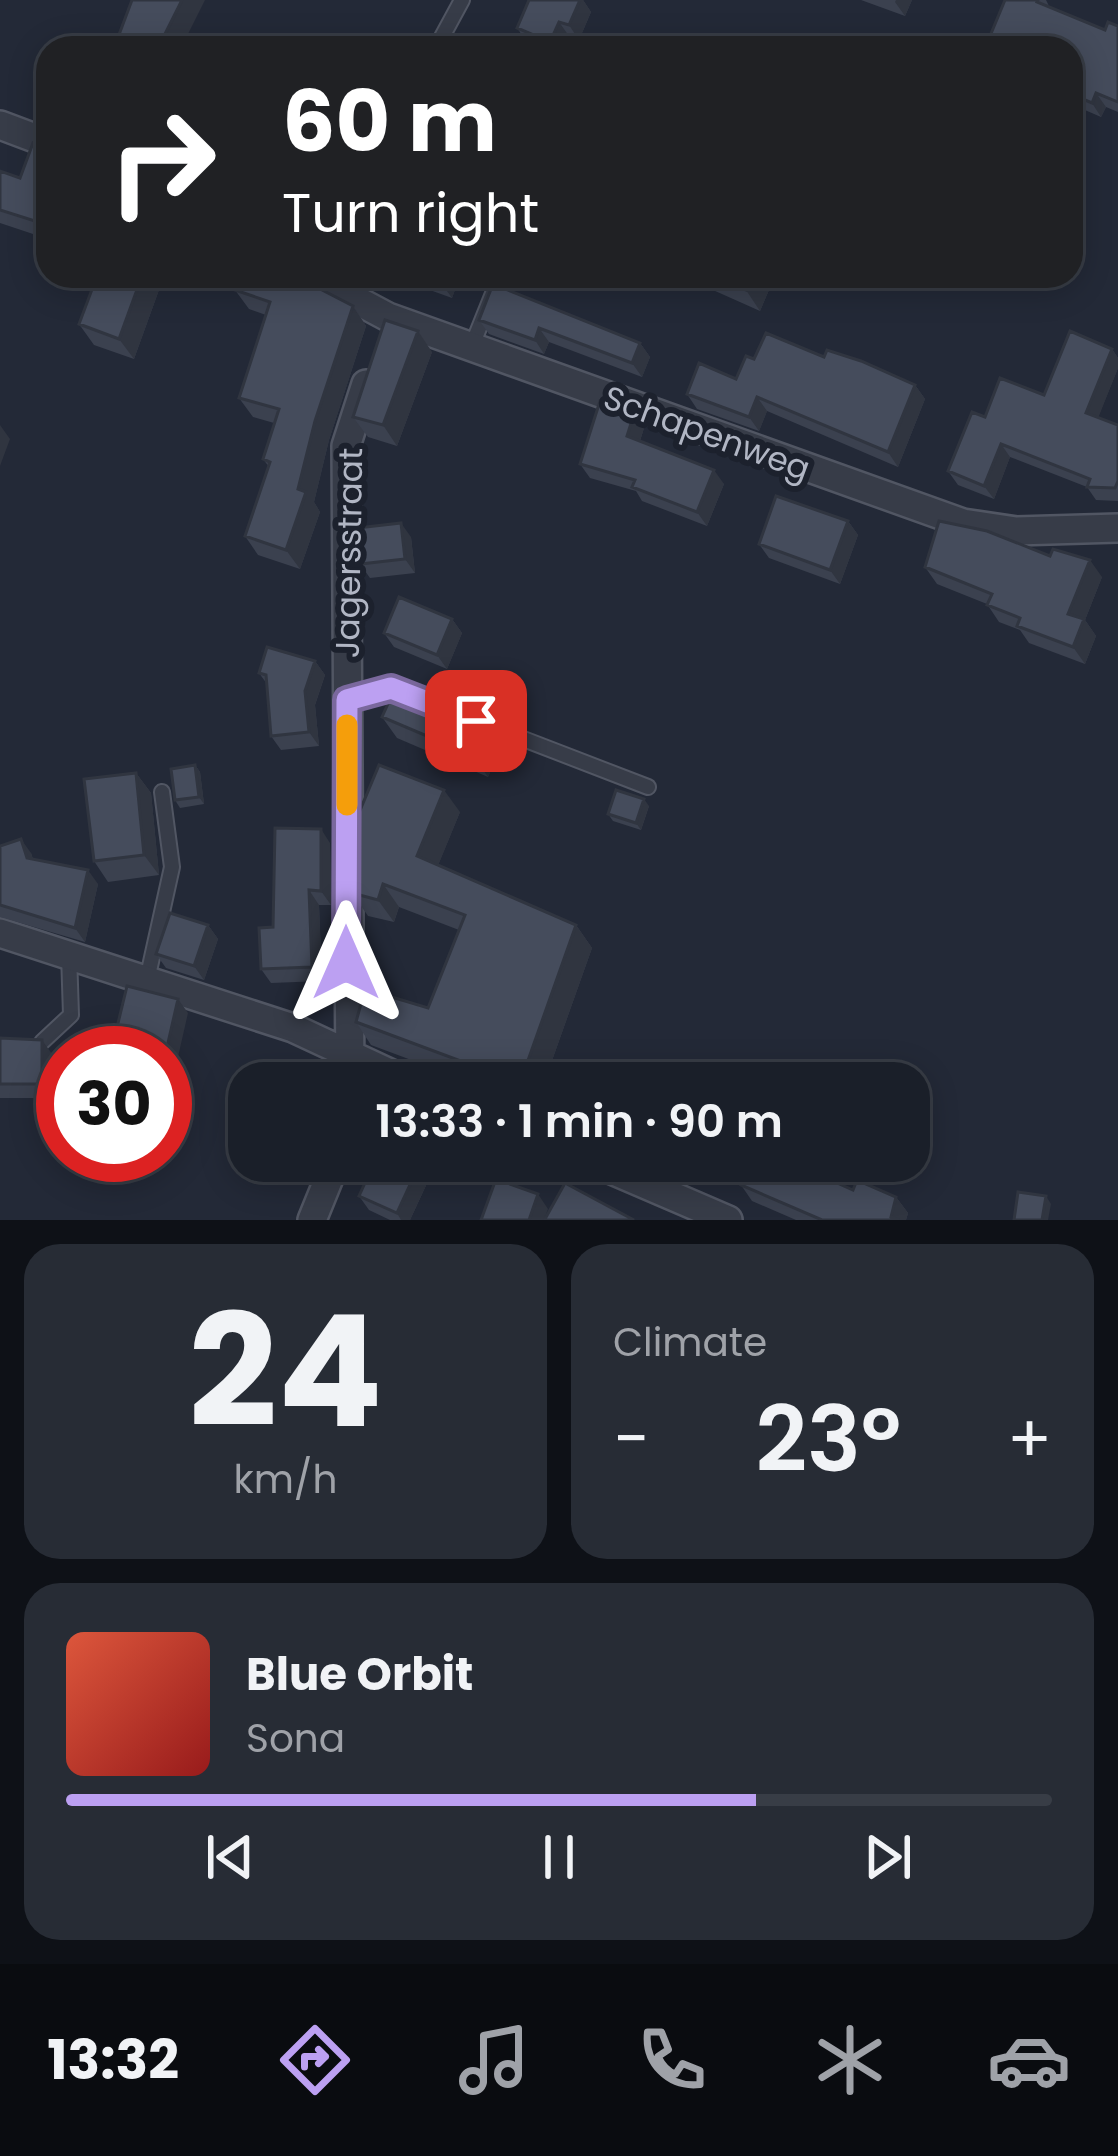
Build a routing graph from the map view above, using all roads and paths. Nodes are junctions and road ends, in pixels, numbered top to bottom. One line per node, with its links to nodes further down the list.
1 (462, 0): 2 (lane)
2 (442, 36)
3 (0, 125): 4 (street)
4 (36, 138)
5 (336, 288): 7 (street, Schapenweg)
6 (495, 288): 8 (lane)
7 (381, 339): 8 (street, Schapenweg); 10 (street, Jagersstraat)
8 (472, 348): 9 (street, Schapenweg)
9 (1118, 528)
10 (347, 700): 11 (lane); 19 (street, Jagersstraat)
11 (434, 704)
12 (455, 712): 13 (lane)
13 (648, 788)
14 (162, 792): 17 (lane)
15 (0, 933): 16 (street)
16 (69, 954): 17 (street); 18 (lane)
17 (147, 980): 19 (street)
18 (60, 1026)
19 (346, 1051): 20 (street, Jagersstraat); 21 (street)
20 (347, 1062)
21 (368, 1062)
22 (327, 1182): 24 (street)
23 (640, 1182): 25 (street)
24 (312, 1220)
25 (728, 1220)

